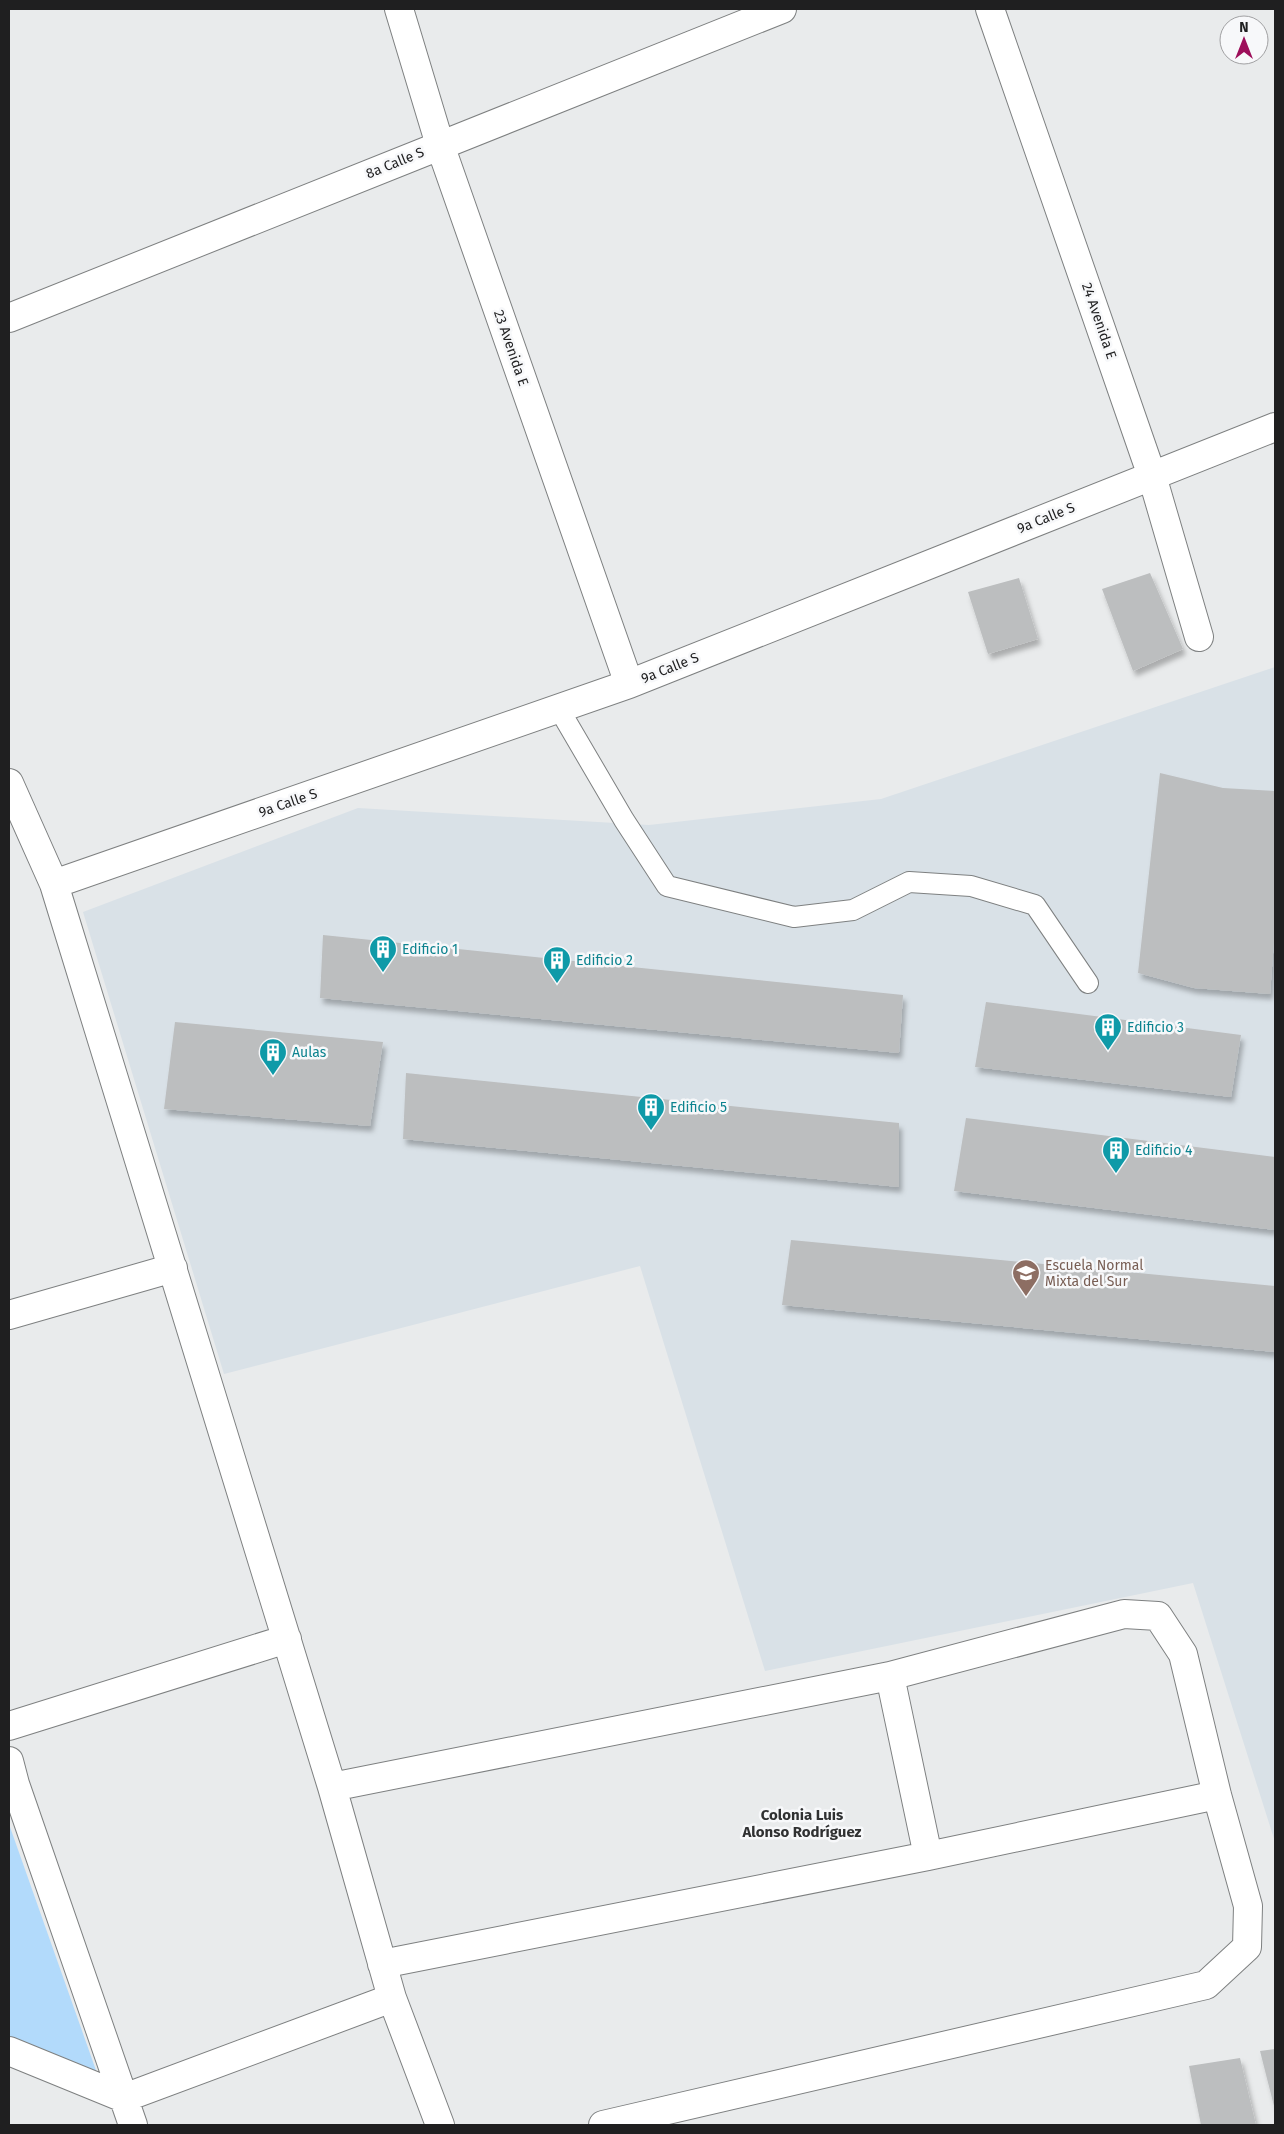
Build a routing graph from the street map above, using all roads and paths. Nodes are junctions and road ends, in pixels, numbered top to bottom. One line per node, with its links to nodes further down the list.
1 (398, 9): 4 (street, 23 Avenida E)
2 (782, 9): 4 (street, 8a Calle S)
3 (990, 9): 7 (street, 24 Avenida E)
4 (440, 145): 5 (street, 8a Calle S); 9 (street, 23 Avenida E)
5 (9, 318)
6 (1275, 427): 7 (street, 9a Calle S)
7 (1152, 476): 8 (street, 24 Avenida E); 9 (street, 9a Calle S)
8 (1199, 637)
9 (629, 684): 10 (street, 9a Calle S)
10 (559, 709): 12 (street, 9a Calle S); 13 (lane)
11 (9, 783): 12 (street)
12 (54, 884): 14 (street)
13 (1088, 983)
14 (173, 1268): 15 (street); 16 (street)
15 (9, 1315)
16 (287, 1639): 18 (street); 20 (street)
17 (890, 1676): 20 (street); 21 (street); 22 (street)
18 (9, 1726)
19 (11, 1781): 26 (street)
20 (332, 1787): 23 (street)
21 (1217, 1795): 22 (street); 29 (street)
22 (928, 1856): 23 (street)
23 (382, 1964): 24 (street)
24 (392, 1998): 26 (street); 28 (street)
25 (9, 2051): 26 (street)
26 (124, 2098): 27 (street)
27 (133, 2125)
28 (440, 2125)
29 (602, 2125)

